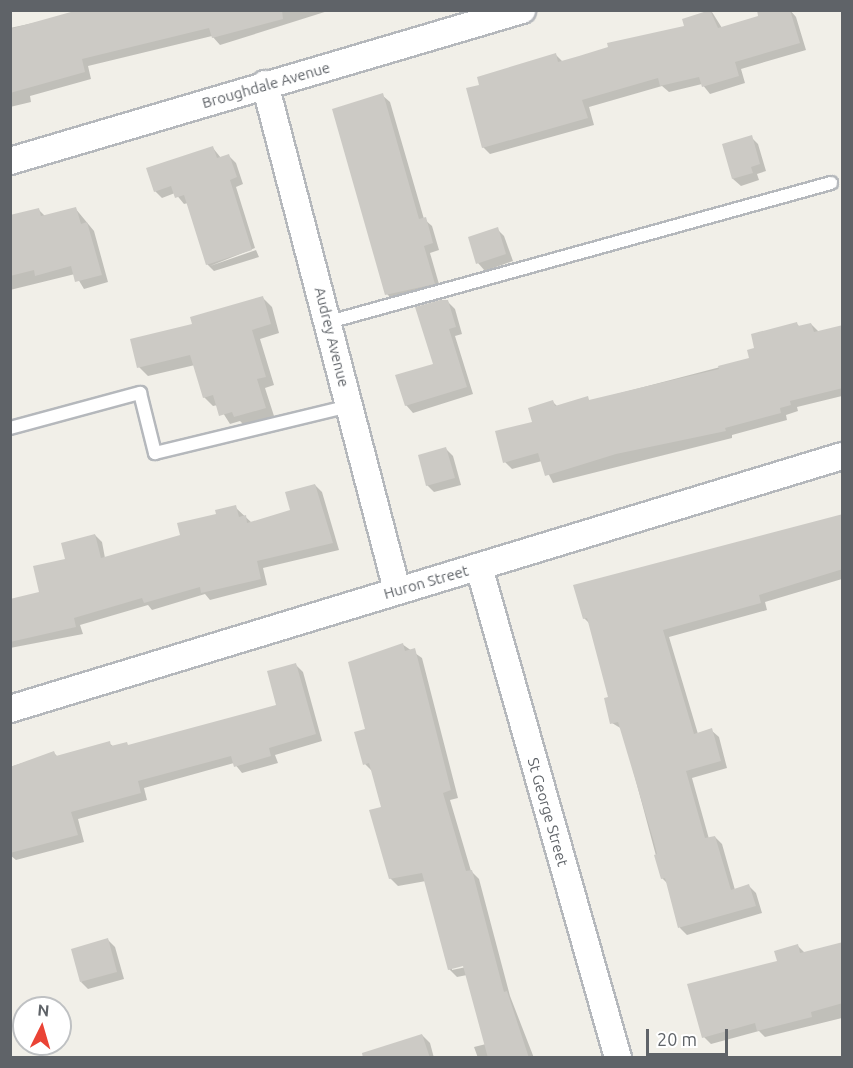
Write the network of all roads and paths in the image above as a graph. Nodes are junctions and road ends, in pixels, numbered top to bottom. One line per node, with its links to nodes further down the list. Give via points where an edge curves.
1 (522, 10): 2 (street, Broughdale Avenue)
2 (265, 84): 3 (street, Broughdale Avenue); 5 (street, Audrey Avenue)
3 (10, 161)
4 (831, 183): 5 (lane)
5 (329, 322): 6 (street, Audrey Avenue)
6 (349, 406): 7 (lane, via 155,453 140,393); 10 (street, Audrey Avenue)
7 (10, 428)
8 (843, 456): 9 (street, Huron Street)
9 (479, 567): 10 (street, Huron Street); 12 (street, St George Street)
10 (397, 590): 11 (street, Huron Street)
11 (10, 709)
12 (618, 1058)

